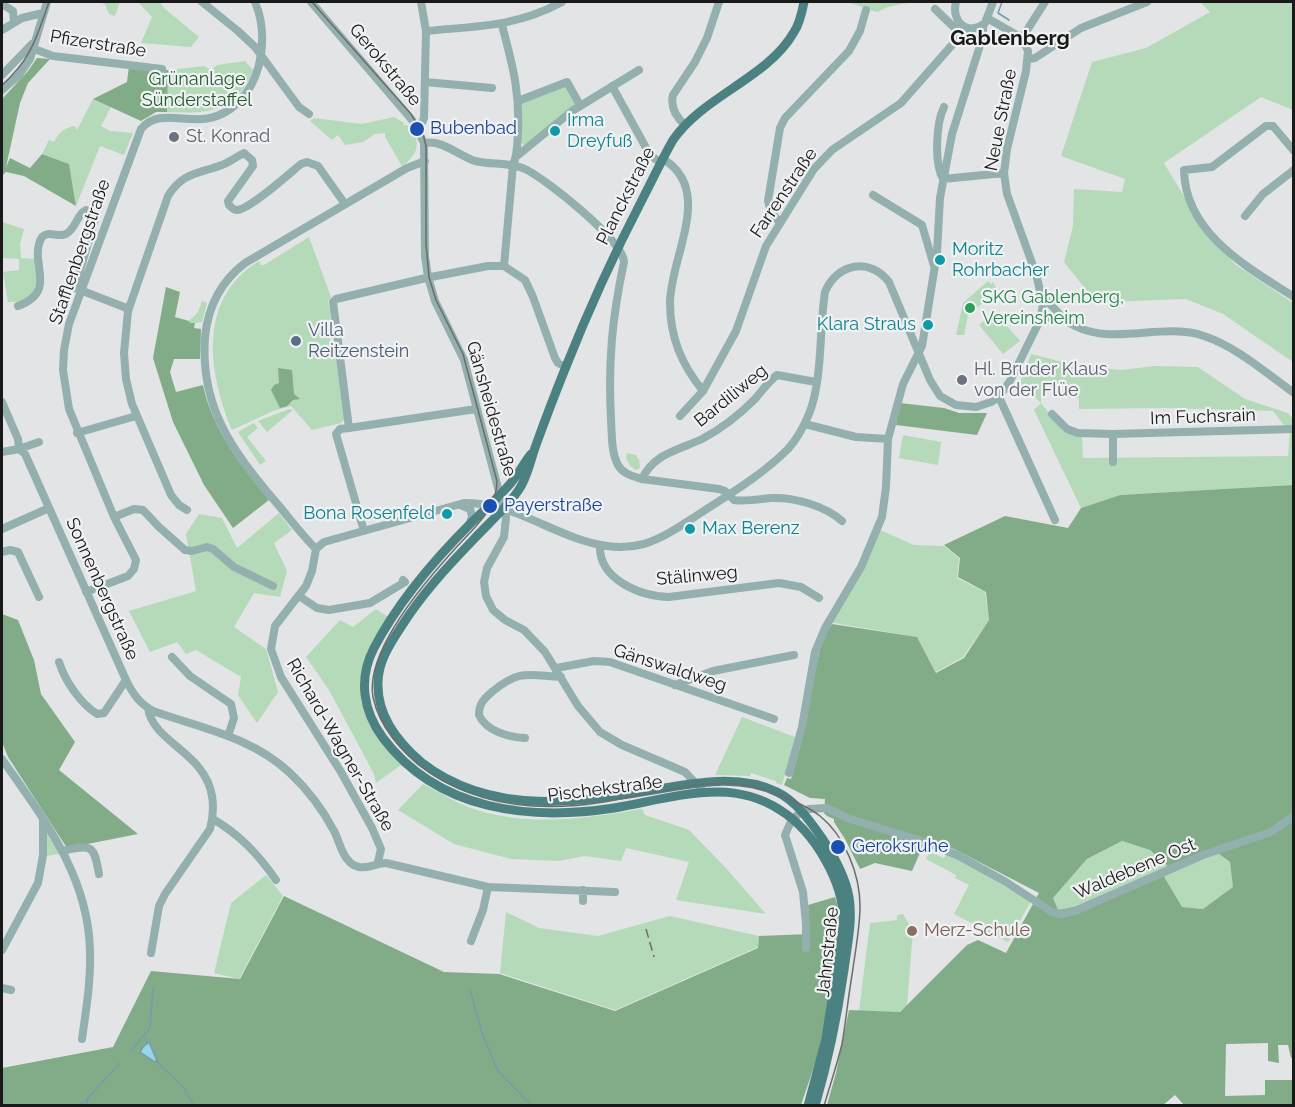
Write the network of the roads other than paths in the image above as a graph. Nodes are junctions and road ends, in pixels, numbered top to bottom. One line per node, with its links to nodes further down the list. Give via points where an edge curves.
1 (47, 2): 16 (street)
2 (202, 2): 26 (street)
3 (255, 2): 26 (street, Stafflenbergstraße, via 263,31)
4 (311, 2): 40 (street, Gerokstraße)
5 (421, 2): 22 (street)
6 (562, 2): 19 (street)
7 (719, 2): 39 (street, via 707,38 673,95 676,115)
8 (804, 2): 39 (main road, Planckstraße, via 790,39 767,63)
9 (956, 2): 20 (street, via 956,18)
10 (993, 2): 18 (street)
11 (1045, 2): 24 (street)
12 (1147, 2): 27 (street, via 1081,28)
13 (2, 4): 17 (street, via 15,14)
14 (935, 9): 23 (street)
15 (866, 10): 53 (street, via 849,51 780,128 768,201)
16 (44, 13): 17 (street); 25 (street)
17 (15, 22): 21 (street)
18 (985, 22): 20 (street); 24 (street); 49 (street, via 957,113)
19 (502, 24): 22 (street); 35 (street)
20 (967, 28): 23 (street, Farrenstraße)
21 (2, 30)
22 (426, 31): 31 (street)
23 (961, 34): 53 (street, Farrenstraße, via 901,103 828,154)
24 (1022, 38): 27 (street, Neue Straße)
25 (32, 46): 28 (street, Pfizerstraße, via 53,56); 30 (street); 34 (street, via 30,59)
26 (261, 54): 38 (street, via 299,107); 58 (street, Stafflenbergstraße, via 249,89 229,110 202,119 154,119 141,129)
27 (1028, 59): 48 (street, Neue Straße)
28 (162, 69)
29 (639, 70): 32 (street)
30 (2, 75)
31 (425, 82): 33 (street); 40 (street, via 424,118)
32 (612, 86): 36 (street); 45 (street, via 650,155)
33 (492, 88)
34 (2, 90)
35 (518, 101): 36 (street, via 567,82); 43 (street)
36 (580, 105): 43 (street)
37 (944, 107): 49 (street, via 938,127 938,168)
38 (309, 114)
39 (685, 125): 45 (main road, Planckstraße)
40 (417, 126): 41 (street, Gerokstraße)
41 (424, 143): 44 (street, Gänsheidestraße); 46 (street, via 437,142 476,161)
42 (1293, 151): 60 (street, via 1274,126 1266,126 1212,167 1184,170 1186,196 1198,219 1237,260)
43 (517, 156): 46 (street)
44 (425, 161): 51 (street); 57 (street, Gänsheidestraße)
45 (662, 161): 54 (main road, Planckstraße); 68 (street, via 680,172 689,201 671,284 671,326 682,362)
46 (513, 165): 54 (street, via 558,191); 55 (street)
47 (1293, 170): 52 (street, via 1263,194)
48 (1004, 174): 49 (street); 59 (street, Neue Straße)
49 (943, 179): 56 (street)
50 (873, 195): 56 (street, via 922,225)
51 (345, 204): 62 (street, via 318,166 310,162 301,164 254,202 237,210 228,202 254,166 246,154 190,175 166,201); 103 (street, via 234,272 215,297 206,331 208,385 223,429 242,461)
52 (1245, 216)
53 (779, 222): 68 (street, Farrenstraße, via 760,258 740,323)
54 (618, 247): 66 (main road, Planckstraße); 88 (street, via 624,262 609,370 614,450 622,470)
55 (504, 266): 57 (street); 66 (street, via 525,280 555,357)
56 (934, 267): 65 (street)
57 (428, 277): 72 (street, Gänsheidestraße, via 459,348); 77 (street, via 333,302)
58 (81, 291): 61 (street, via 75,285 95,218 86,210 68,233 47,233 40,239 40,286 33,297); 62 (street); 79 (street, Stafflenbergstraße, via 68,330 63,363 66,396)
59 (1041, 295): 63 (street); 64 (street, Neue Straße)
60 (1293, 297)
61 (18, 306)
62 (129, 309): 74 (street, via 124,362)
63 (1041, 318): 64 (street, Neue Straße); 70 (street)
64 (1065, 320): 69 (street, Neue Straße, via 1103,334 1183,332 1204,336 1259,367)
65 (919, 351): 67 (street, via 884,276 870,267 851,267 837,273 825,292); 70 (street, via 935,388 948,401 976,408); 81 (street, via 903,384)
66 (566, 367): 84 (main road, Planckstraße)
67 (816, 382): 76 (street); 88 (street, Bardiliweg, via 777,375 721,427 652,462)
68 (703, 391): 75 (street, Farrenstraße)
69 (1293, 393)
70 (999, 397): 97 (street)
71 (2, 402): 83 (street, Sonnenbergstraße)
72 (476, 409): 77 (street); 87 (street, Gänsheidestraße)
73 (1052, 414): 80 (street, Im Fuchsrain, via 1066,429 1078,433)
74 (136, 416): 79 (street); 94 (street, via 171,495)
75 (680, 416)
76 (805, 424): 81 (street, via 856,437); 90 (street, via 789,447)
77 (349, 428): 101 (street, via 336,434)
78 (1293, 429): 80 (street, Im Fuchsrain)
79 (77, 433): 96 (street, Stafflenbergstraße)
80 (1113, 434): 86 (street)
81 (888, 439): 123 (street, via 882,517 861,567 815,652 802,727)
82 (39, 442): 83 (street)
83 (19, 449): 85 (street); 93 (street, Sonnenbergstraße, via 25,454)
84 (534, 449): 89 (main road, Planckstraße); 95 (main road, Planckstraße)
85 (2, 452)
86 (1113, 462)
87 (494, 474): 89 (street, Gänsheidestraße); 91 (street)
88 (642, 479): 90 (street, via 719,489)
89 (500, 495): 91 (main road, Pischekstraße); 95 (street, Gänsheidestraße)
90 (728, 495): 98 (street, via 737,501 773,498 808,504 830,511); 102 (street, via 645,544)
91 (489, 505): 92 (street); 95 (street); 99 (main road, Pischekstraße)
92 (452, 506): 99 (street, via 469,508); 101 (street)
93 (49, 508): 100 (street); 107 (street, Sonnenbergstraße)
94 (187, 510)
95 (510, 515): 102 (street); 114 (street, via 504,539 488,568 486,596 493,610 524,630); 124 (main road, Pischekstraße, via 487,526 428,588 392,641 381,663 378,684 380,704 388,723 404,745 431,769 487,795 518,801 575,801)
96 (114, 517): 106 (street, via 134,509 143,510 185,550 213,549 234,567); 107 (street, Stafflenbergstraße, via 136,560 134,569 128,576)
97 (1054, 520)
98 (842, 521)
99 (470, 523): 125 (main road, Pischekstraße, via 410,593 382,634 367,665 364,685 369,711 392,748 416,772 448,792 505,810 580,812)
100 (2, 529)
101 (364, 531): 103 (street, via 324,542)
102 (600, 545): 110 (street, Stälinweg, via 601,557 611,572 631,588 652,596 779,583 801,586)
103 (316, 549): 108 (street, Richard-Wagner-Straße, via 310,578)
104 (2, 552): 109 (street, via 18,552)
105 (403, 580): 108 (street, via 364,604 323,610)
106 (273, 586)
107 (86, 591): 116 (street, Sonnenbergstraße)
108 (299, 596): 132 (street, Richard-Wagner-Straße, via 274,626 271,650 285,685 341,771 372,828 381,847)
109 (39, 597)
110 (819, 598)
111 (794, 655): 117 (street, via 713,671)
112 (172, 657): 120 (street, via 195,680 231,704 234,718)
113 (59, 662): 116 (street, via 72,688 97,714 104,713)
114 (555, 668): 115 (street); 117 (street, Gänswaldweg, via 602,661)
115 (561, 677): 121 (street, via 515,676 479,705 479,717 486,725); 124 (street, via 582,712 600,732 683,771)
116 (126, 680): 118 (street, Sonnenbergstraße, via 137,699)
117 (675, 684): 119 (street, Gänswaldweg)
118 (148, 708): 120 (street); 129 (street, Sonnenbergstraße, via 150,720 202,771 210,786)
119 (774, 719)
120 (228, 736): 132 (street, via 264,753 297,780 332,827 349,862 363,868)
121 (525, 738)
122 (2, 759): 128 (street)
123 (789, 772)
124 (696, 783): 125 (street); 126 (main road, Pischekstraße, via 728,781 759,785 781,794)
125 (704, 792): 130 (main road, Pischekstraße, via 752,797)
126 (802, 812): 127 (street, Waldebene Ost, via 826,808 925,842 959,856 1062,915 1203,855 1271,832); 130 (street); 147 (main road, Jahnstraße, via 838,865 850,911 833,1039)
127 (1293, 816)
128 (43, 818): 131 (street); 141 (street, via 38,883)
129 (213, 819): 134 (street, via 258,855); 142 (street, via 159,906)
130 (792, 819): 140 (street, via 785,835 802,892); 146 (main road, Jahnstraße, via 807,834 830,871 840,891 843,910 826,1039)
131 (63, 851): 133 (street, via 90,847 96,855); 145 (street, via 82,899 90,942)
132 (378, 862): 135 (street)
133 (99, 874)
134 (276, 880)
135 (488, 887): 136 (street); 139 (street)
136 (583, 890): 137 (street); 138 (street)
137 (615, 892)
138 (583, 901)
139 (471, 941)
140 (806, 948)
141 (2, 950)
142 (151, 953)
143 (2, 988): 144 (street)
144 (12, 990)
145 (82, 1039)
146 (808, 1106)
147 (815, 1106)

